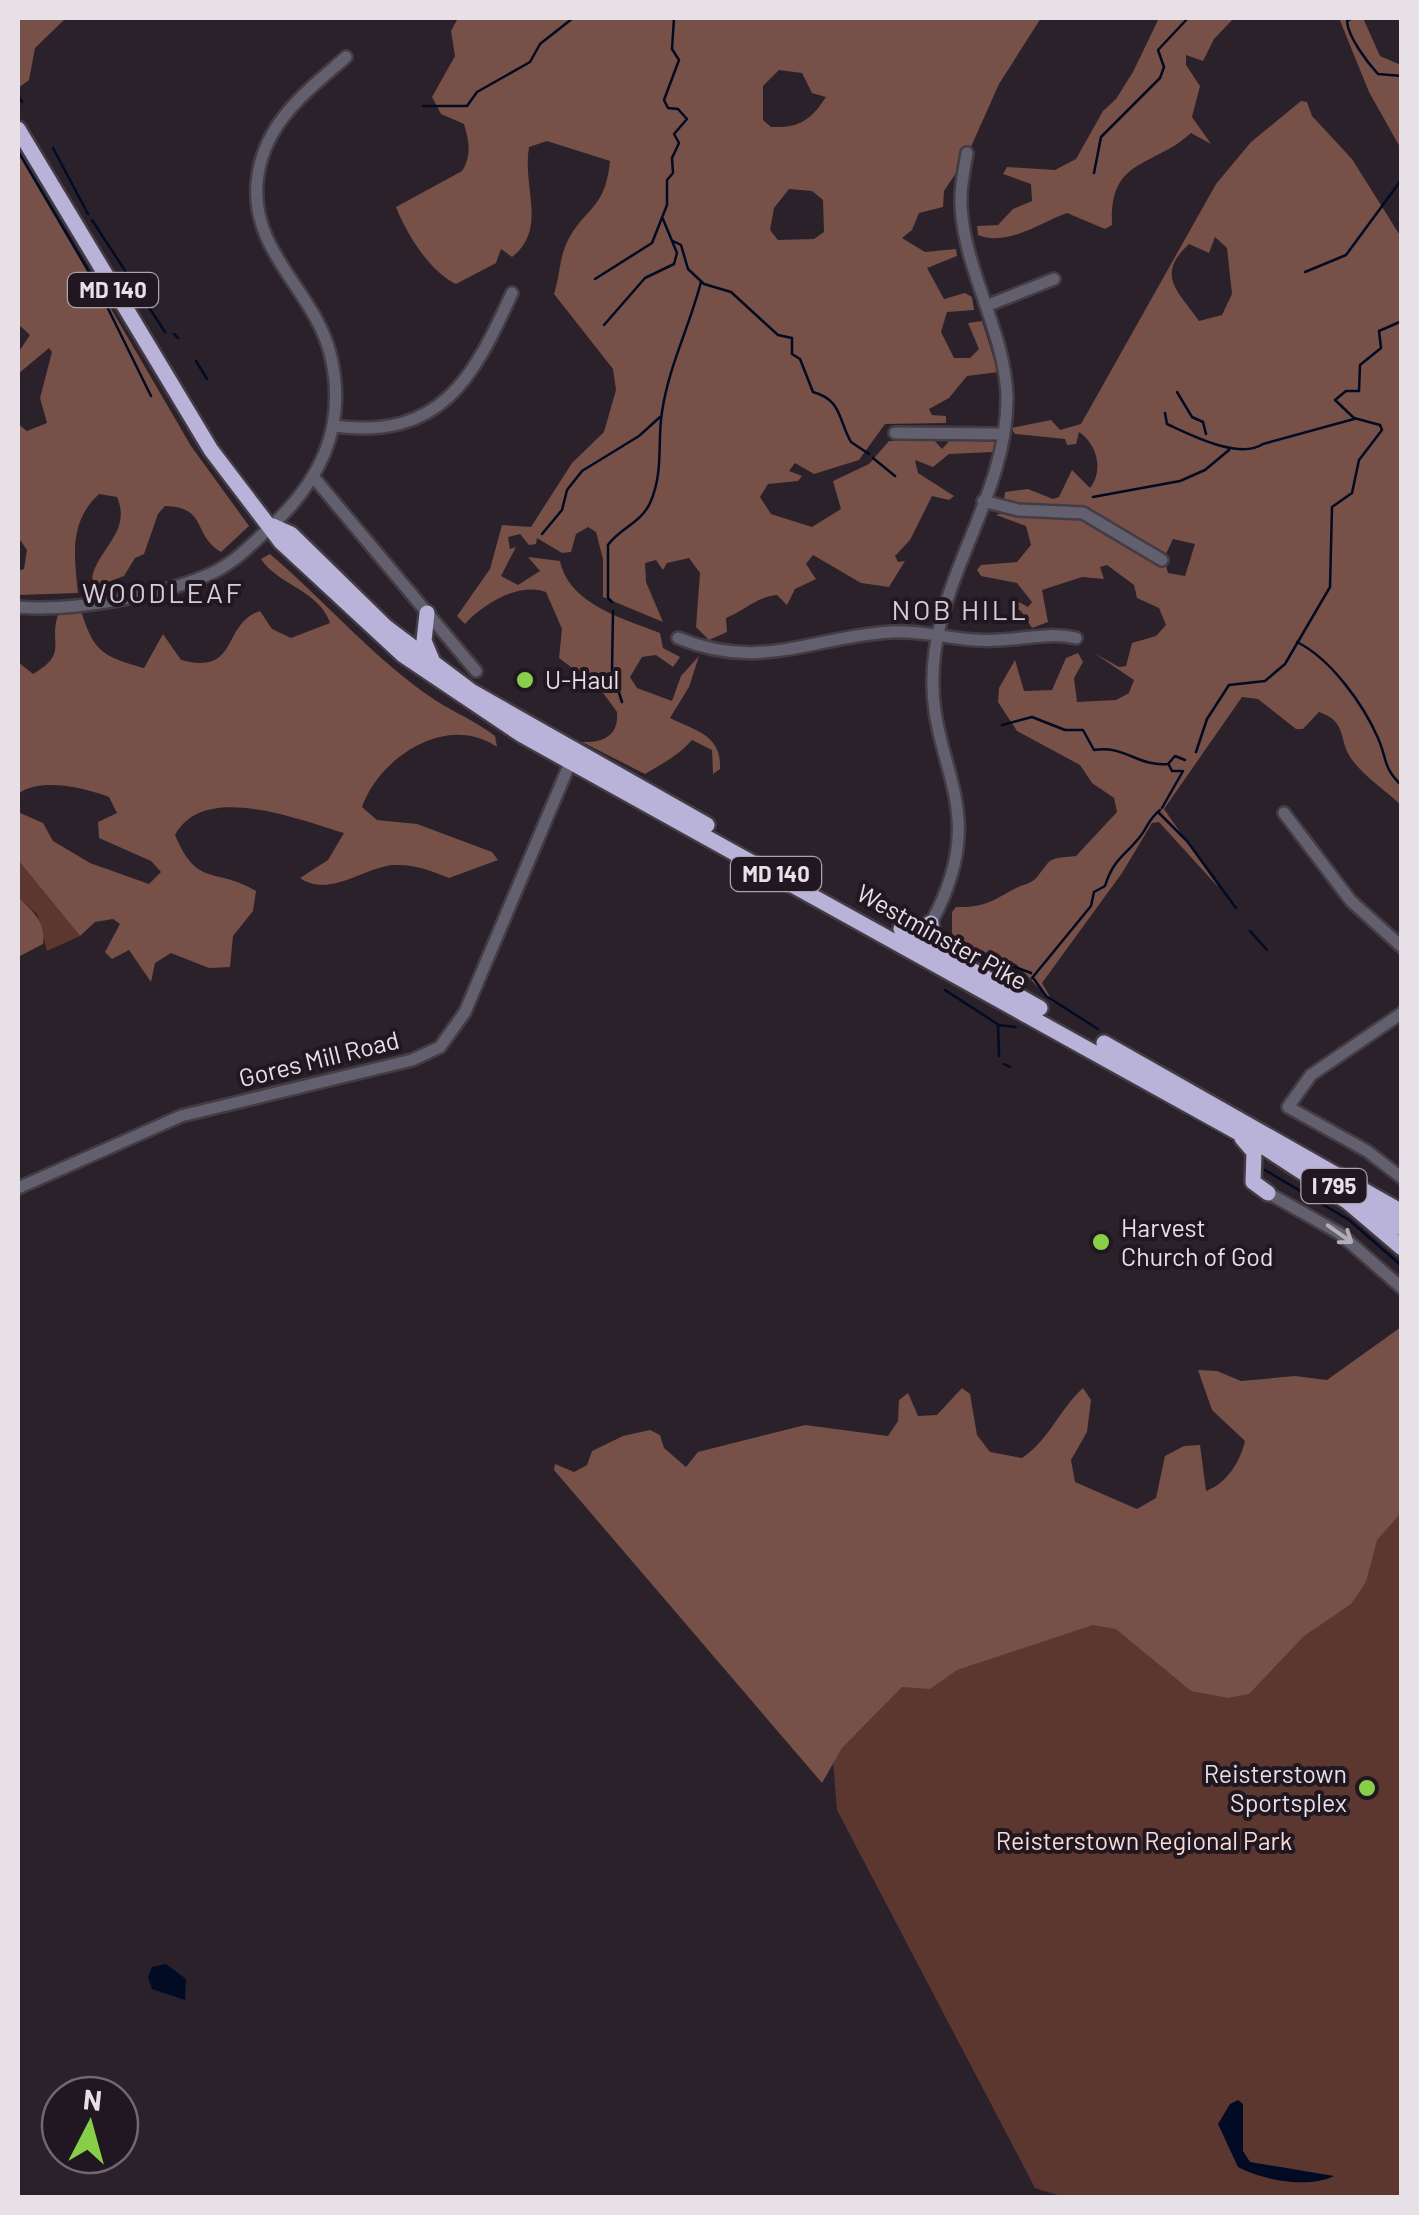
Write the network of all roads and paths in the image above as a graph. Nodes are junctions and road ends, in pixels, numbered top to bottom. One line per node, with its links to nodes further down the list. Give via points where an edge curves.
1 (346, 58): 7 (street, via 279,120 261,157 256,196 268,244 329,349)
2 (18, 128): 12 (highway, Westminster Pike / MD 140, via 196,427)
3 (967, 153): 6 (street, via 962,219)
4 (1054, 279): 6 (street)
5 (512, 293): 7 (street, via 472,375 439,406 390,427)
6 (986, 306): 9 (street, via 1006,382)
7 (334, 426): 10 (street)
8 (894, 433): 9 (street)
9 (1004, 434): 11 (street)
10 (315, 480): 12 (street); 15 (street)
11 (984, 501): 13 (street, via 1083,513); 16 (street)
12 (273, 526): 14 (street, via 224,567 193,580 66,607); 19 (highway, Westminster Pike / MD 140, via 291,534); 21 (highway, Westminster Pike / MD 140, via 281,542 403,654 495,719)
13 (1162, 560)
14 (18, 607)
15 (427, 613): 19 (highway, via 424,640); 20 (street)
16 (938, 636): 17 (street, via 886,632 747,656); 18 (street); 23 (street, via 935,705 961,832 954,872)
17 (678, 638)
18 (1076, 638)
19 (433, 663): 21 (highway, Westminster Pike / MD 140)
20 (476, 671)
21 (573, 757): 24 (highway, Westminster Pike / MD 140); 28 (highway, Westminster Pike / MD 140); 31 (street, Gores Mill Road, via 465,1012 440,1047 412,1060 169,1120)
22 (1284, 814): 25 (street, via 1342,890)
23 (931, 924): 24 (highway); 26 (highway)
24 (897, 929): 26 (highway, Westminster Pike / MD 140)
25 (1402, 947)
26 (943, 954): 33 (highway, Westminster Pike / MD 140)
27 (1402, 1012): 30 (street, via 1311,1075 1288,1107)
28 (1232, 1128): 29 (highway, Westminster Pike / MD 140); 32 (highway, via 1254,1152 1252,1178)
29 (1264, 1147): 34 (highway, I 795); 35 (highway, Westminster Pike / MD 140, via 1348,1202)
30 (1402, 1178)
31 (18, 1188)
32 (1268, 1193): 36 (street, one-way to 36, via 1340,1233)
33 (1402, 1212)
34 (1402, 1228)
35 (1402, 1248)
36 (1402, 1288)

